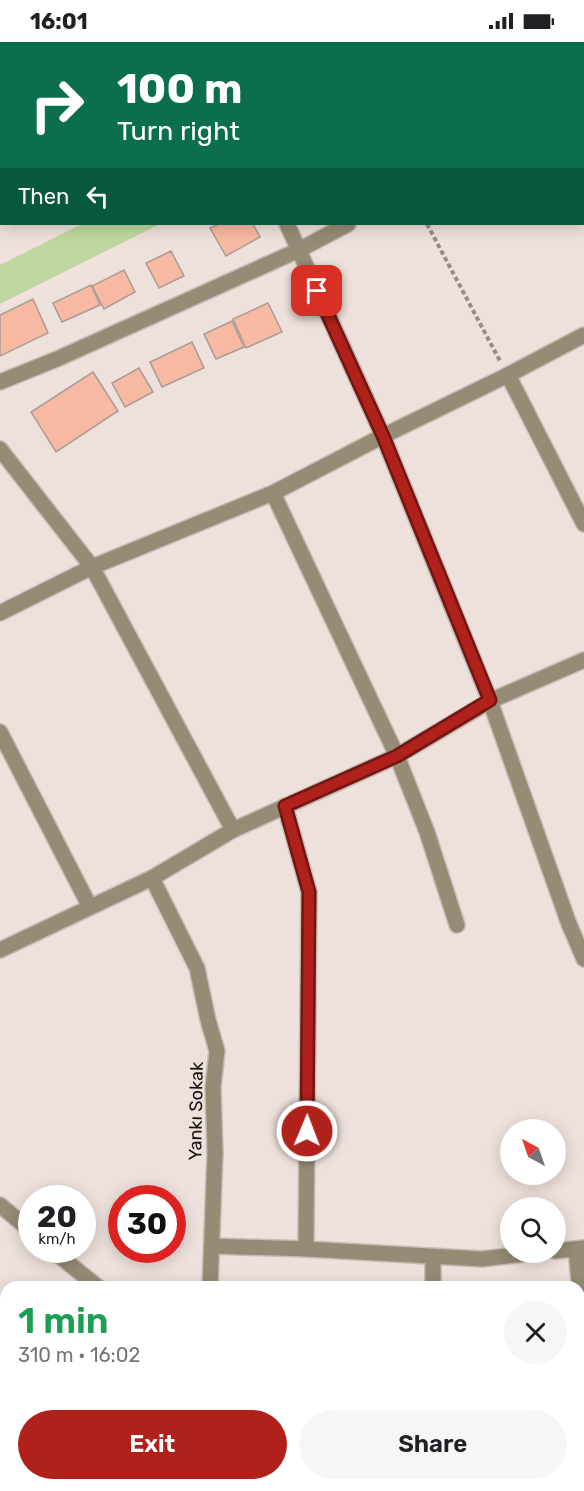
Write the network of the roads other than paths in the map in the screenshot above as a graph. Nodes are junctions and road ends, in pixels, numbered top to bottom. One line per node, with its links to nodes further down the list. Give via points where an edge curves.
1 (287, 225): 3 (street)
2 (346, 225): 3 (street)
3 (299, 250): 6 (street); 7 (street)
4 (584, 335): 5 (street)
5 (508, 375): 7 (street); 10 (street)
6 (0, 382)
7 (383, 436): 9 (street); 14 (street)
8 (0, 449): 11 (street)
9 (273, 494): 11 (street); 16 (street)
10 (584, 524)
11 (92, 567): 12 (street); 18 (street)
12 (0, 613)
13 (584, 660): 14 (street)
14 (490, 700): 16 (street); 23 (street)
15 (0, 732): 20 (street)
16 (397, 756): 17 (street); 21 (street)
17 (285, 806): 18 (street); 28 (street, via 309,892)
18 (232, 830): 19 (street)
19 (152, 878): 20 (street); 26 (street, Yankı Sokak, via 197,968 217,1052 213,1087)
20 (90, 907): 22 (street)
21 (457, 925)
22 (0, 950)
23 (584, 959)
24 (0, 1205): 25 (street)
25 (18, 1220)
26 (212, 1246): 28 (street); 33 (street, Yankı Sokak)
27 (580, 1248): 35 (street)
28 (306, 1250): 30 (street)
29 (500, 1257): 30 (street)
30 (433, 1258): 34 (street)
31 (69, 1263): 32 (street)
32 (91, 1281)
33 (210, 1281)
34 (433, 1281)
35 (581, 1281)

